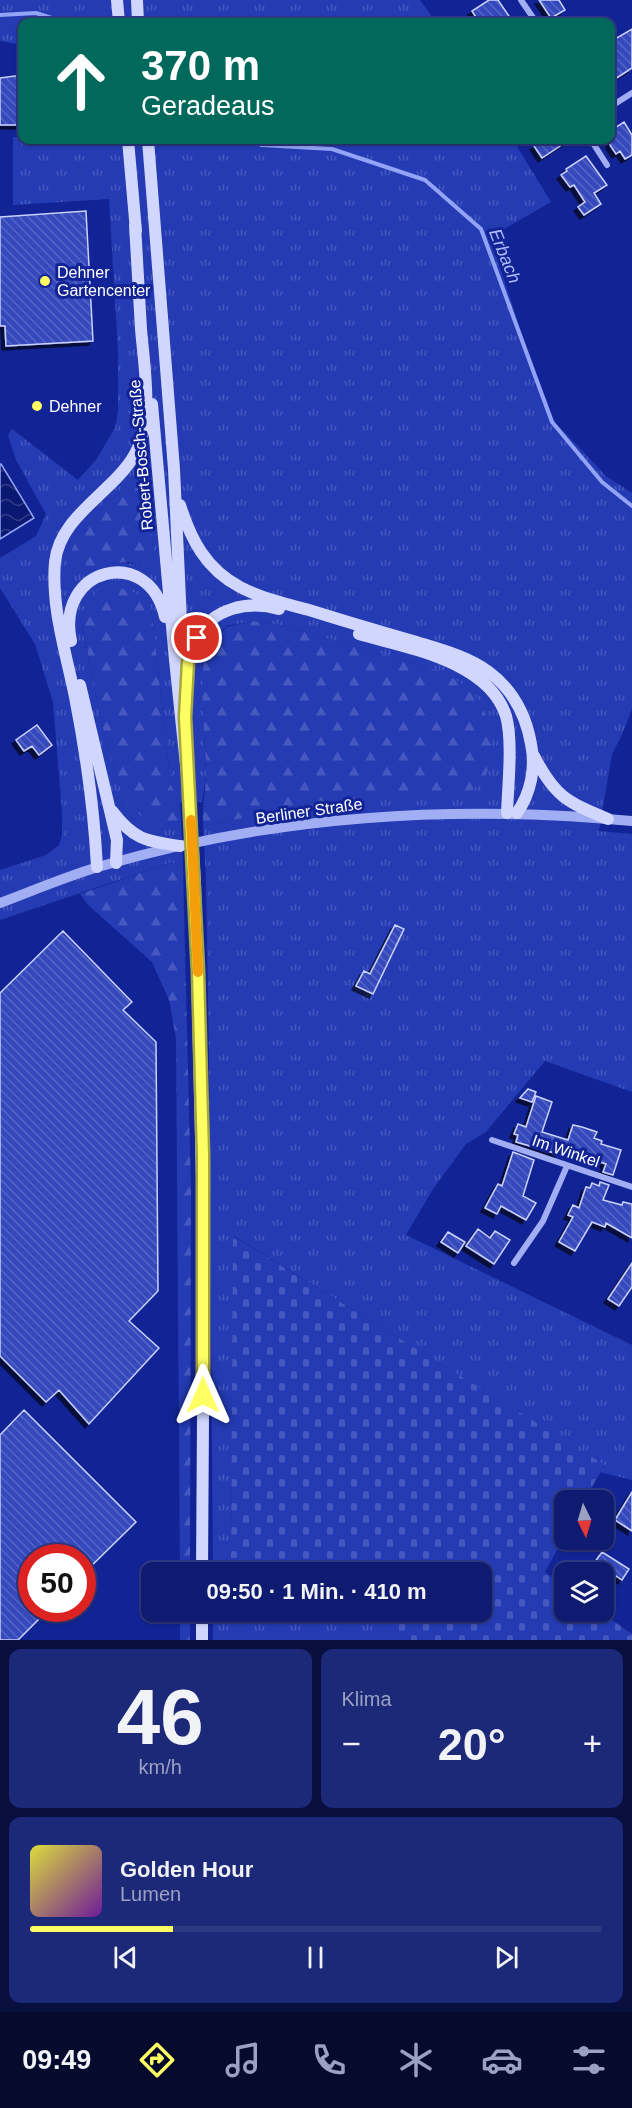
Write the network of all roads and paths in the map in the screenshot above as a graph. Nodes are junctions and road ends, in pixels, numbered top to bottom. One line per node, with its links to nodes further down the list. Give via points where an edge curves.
1 (117, 0): 4 (main road)
2 (137, 0): 5 (main road)
3 (521, 0): 6 (street)
4 (119, 18)
5 (138, 18)
6 (533, 18)
7 (632, 93): 8 (street)
8 (615, 104)
9 (128, 144): 13 (main road, Robert-Bosch-Straße)
10 (148, 144): 14 (main road, Robert-Bosch-Straße)
11 (594, 144): 12 (street)
12 (607, 165)
13 (135, 225): 17 (main road, Robert-Bosch-Straße); 27 (main road, via 145,384 141,440 134,456 62,539 56,560 58,613 88,763)
14 (174, 469): 15 (main road, via 179,502 192,540 221,574); 18 (main road, Robert-Bosch-Straße)
15 (264, 601): 16 (main road); 18 (main road, via 229,610 202,629 188,662)
16 (281, 606): 19 (main road, via 446,650 489,672 523,711); 22 (main road, via 445,660 483,680 506,716)
17 (175, 660): 20 (main road, Robert-Bosch-Straße); 21 (main road, via 162,604 155,591 141,579 124,573 106,574 87,582 76,595 69,615 69,633)
18 (185, 717): 20 (main road, Robert-Bosch-Straße)
19 (533, 754): 22 (main road, via 526,801); 23 (main road, via 563,798)
20 (187, 767): 33 (main road, Robert-Bosch-Straße, bridge, via 195,883 204,1253)
21 (110, 807): 25 (main road, via 124,828 137,836); 26 (main road, via 117,840)
22 (512, 813): 23 (street, Berliner Straße); 25 (street, Berliner Straße, via 454,812 347,819)
23 (608, 819): 24 (street, Berliner Straße)
24 (632, 821)
25 (180, 846): 26 (street, Berliner Straße)
26 (116, 863): 27 (street, Berliner Straße)
27 (97, 867): 28 (street, Berliner Straße)
28 (0, 903)
29 (492, 1140): 30 (street, Im Winkel)
30 (567, 1166): 31 (street, Im Winkel); 32 (street, via 543,1221)
31 (632, 1187)
32 (514, 1263)
33 (202, 1562)
34 (202, 1622): 35 (main road)
35 (202, 1640)

